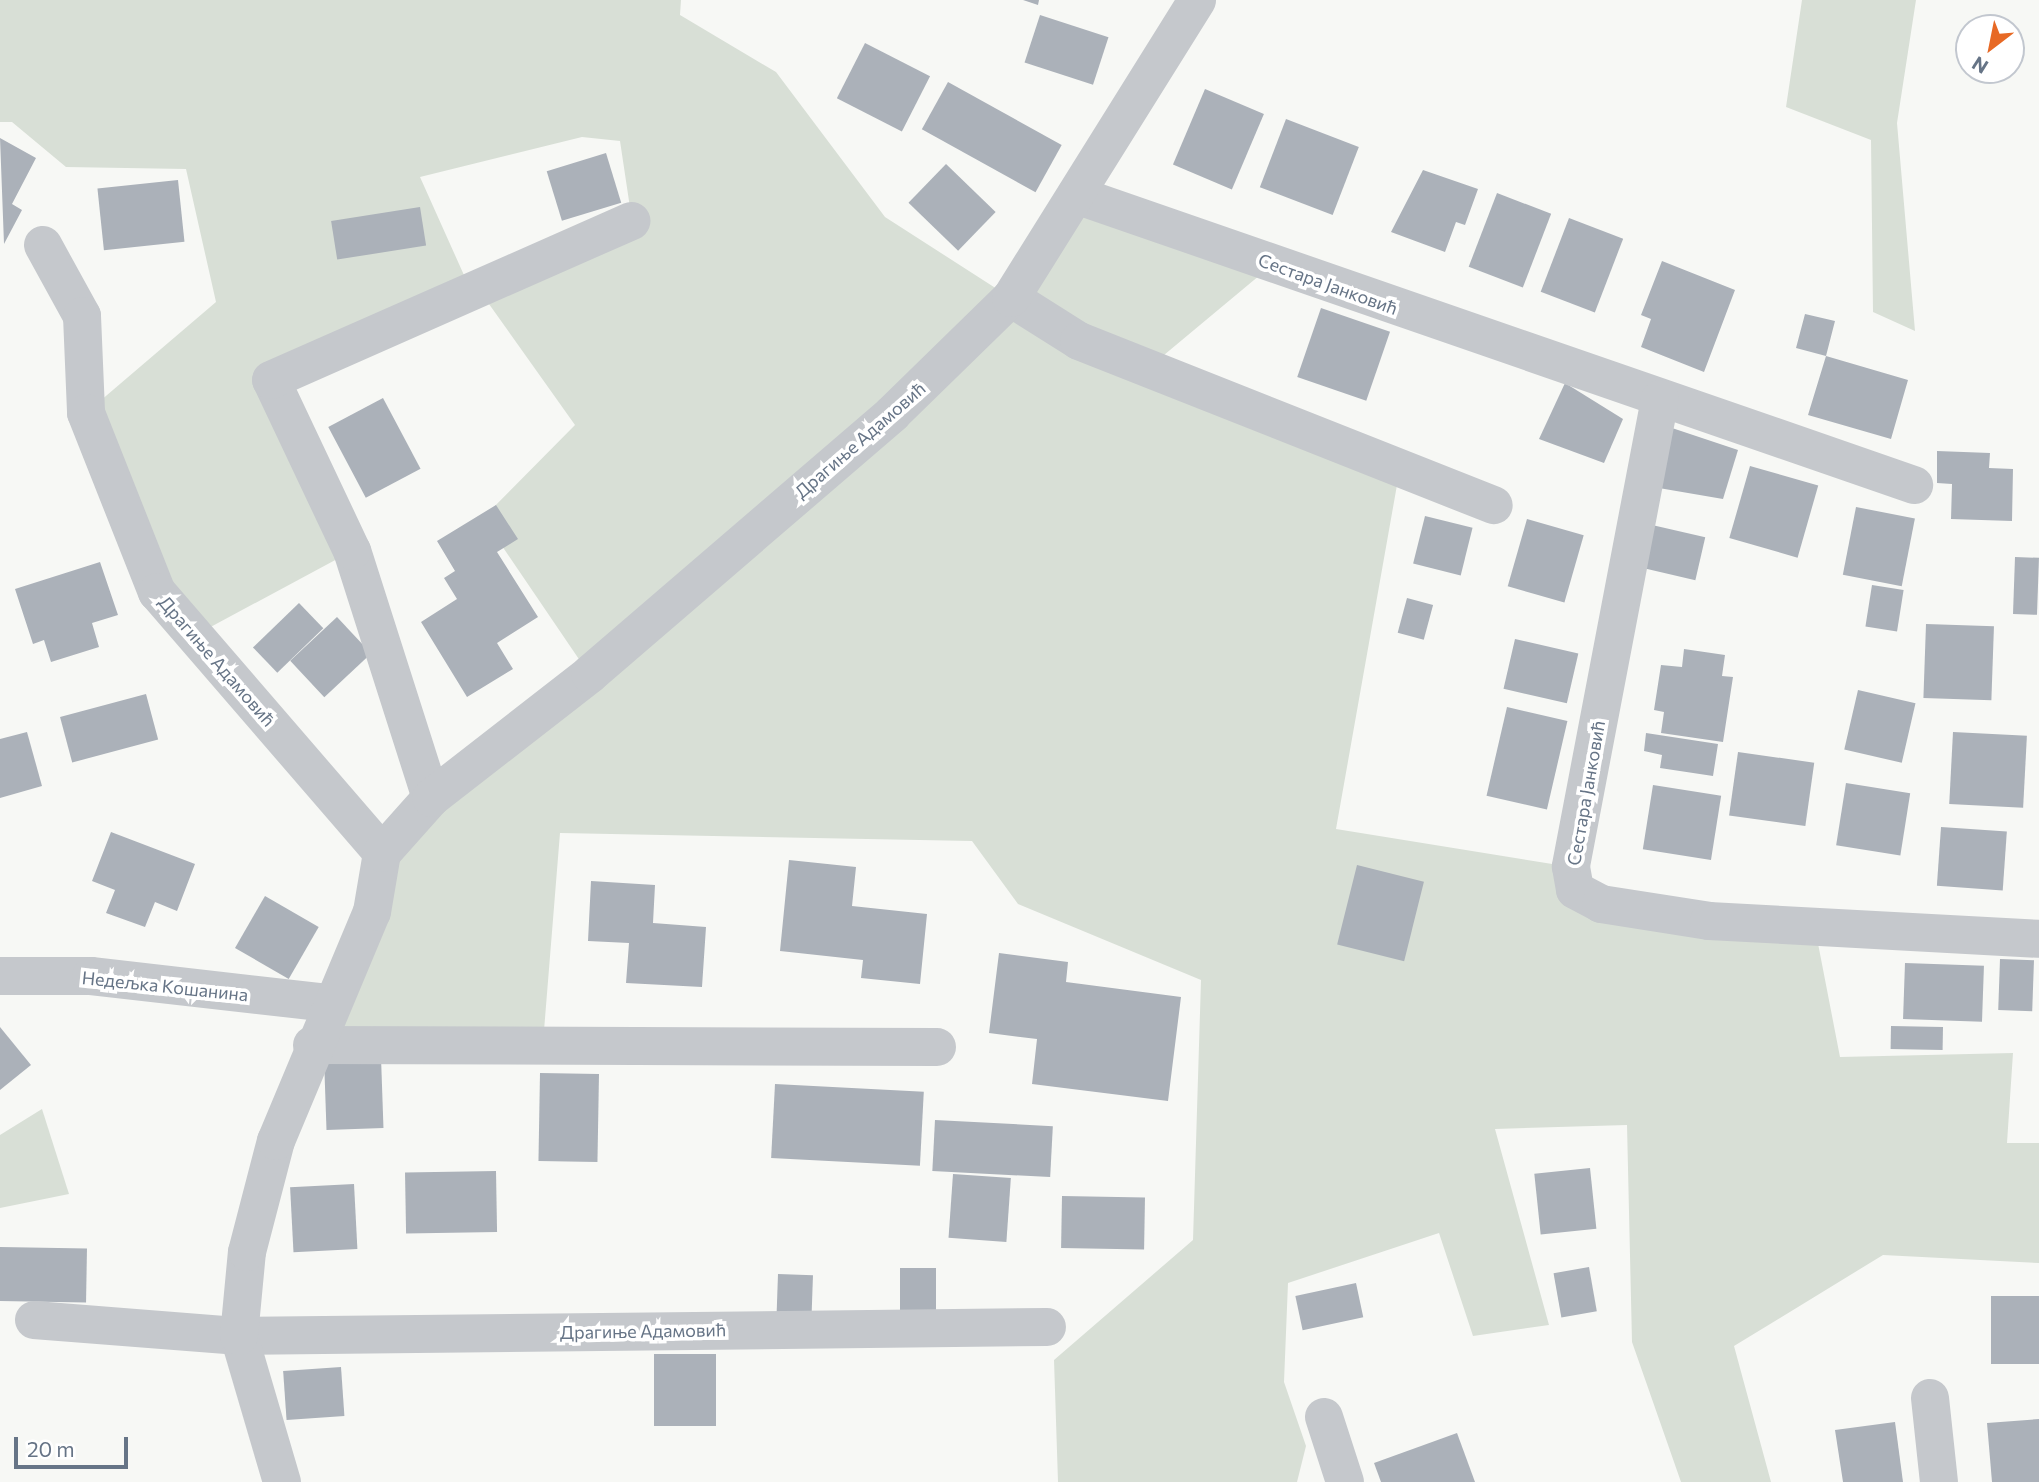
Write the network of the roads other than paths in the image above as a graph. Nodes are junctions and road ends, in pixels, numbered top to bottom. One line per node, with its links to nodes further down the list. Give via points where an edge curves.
1 (1197, 0): 2 (street, Драгиње Адамовић)
2 (1076, 195): 5 (street, Драгиње Адамовић); 6 (street, Сестара Јанковић)
3 (632, 221): 9 (street, via 271,380 352,551)
4 (43, 245): 10 (street, Драгиње Адамовић, via 82,316 86,413 157,592)
5 (1011, 298): 8 (street, via 1079,341); 9 (street, Драгиње Адамовић, via 892,414 590,674)
6 (1660, 399): 7 (street, Сестара Јанковић); 11 (street, Сестара Јанковић, via 1571,867 1575,890 1601,904 1709,921)
7 (1914, 485)
8 (1494, 506)
9 (431, 797): 10 (street, Драгиње Адамовић)
10 (382, 853): 13 (street, via 372,912)
11 (2039, 939)
12 (0, 976): 13 (street, Недељка Кошанина, via 91,976)
13 (329, 1003): 14 (street)
14 (312, 1045): 15 (street); 18 (street, via 276,1141 247,1252)
15 (937, 1047)
16 (34, 1320): 18 (street, Драгиње Адамовић)
17 (1047, 1327): 18 (street, Драгиње Адамовић)
18 (239, 1336): 21 (street)
19 (1930, 1398): 23 (street)
20 (1324, 1416): 22 (street)
21 (282, 1482)
22 (1345, 1482)
23 (1939, 1482)

